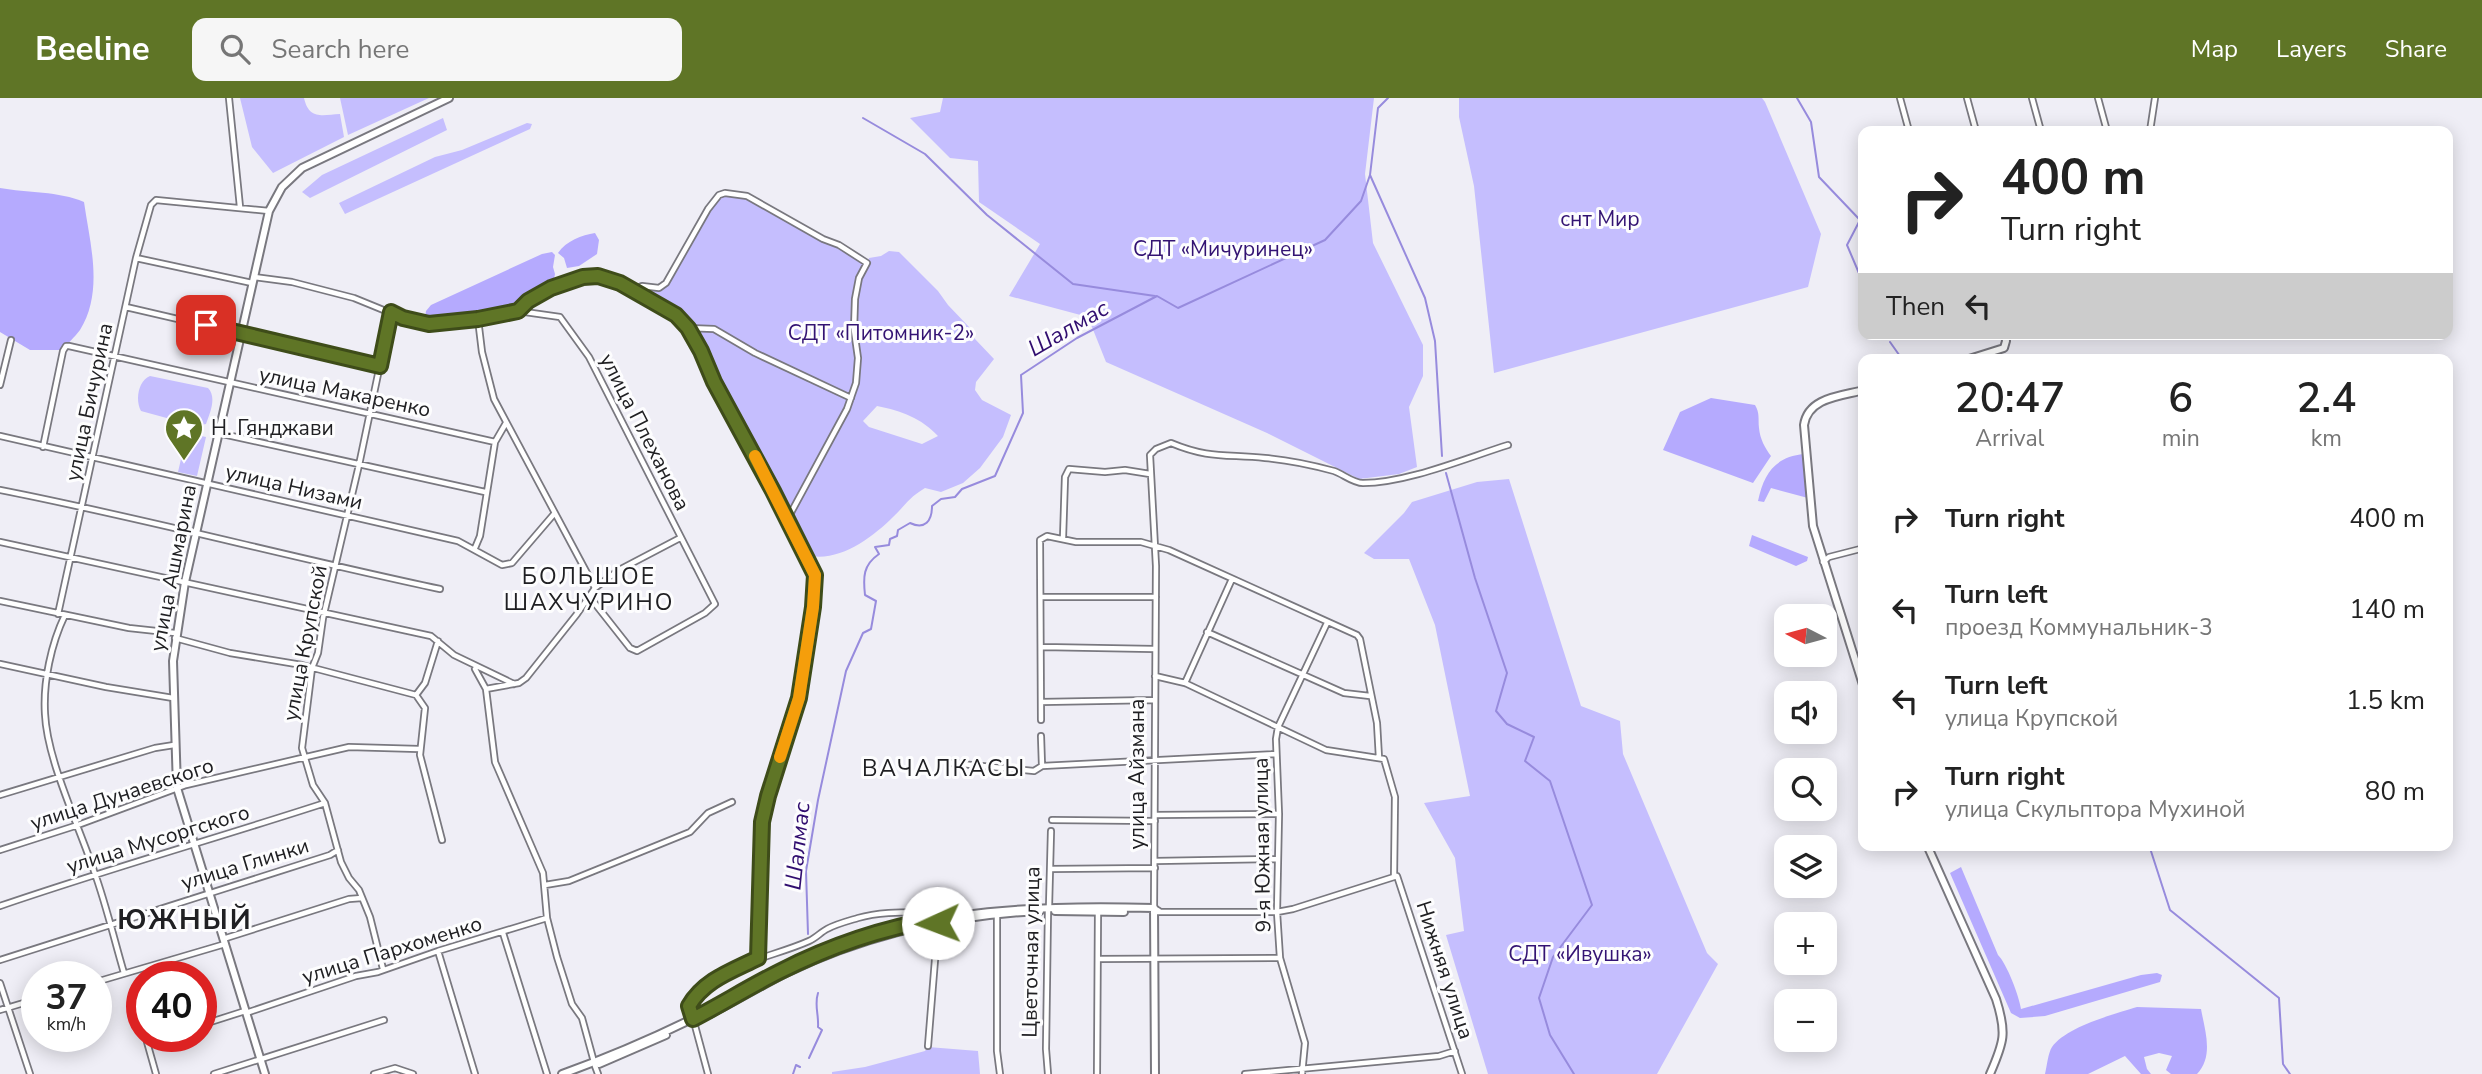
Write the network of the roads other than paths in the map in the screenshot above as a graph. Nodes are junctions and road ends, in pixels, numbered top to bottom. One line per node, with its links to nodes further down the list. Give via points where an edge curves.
1 (229, 98): 13 (street)
2 (449, 98): 14 (street, улица Ашмарина, via 302,167 282,187)
3 (1900, 98): 8 (street)
4 (1967, 98): 9 (street)
5 (2032, 98): 10 (street)
6 (2098, 98): 11 (street)
7 (2155, 98): 12 (street)
8 (1908, 126)
9 (1975, 126)
10 (2040, 126)
11 (2106, 126)
12 (2151, 126)
13 (240, 207): 14 (street); 15 (street, улица Бичурина, via 156,200 147,214)
14 (269, 211): 16 (street, улица Ашмарина)
15 (136, 258): 16 (street); 18 (street, улица Бичурина)
16 (253, 280): 20 (street, via 292,282); 23 (street, улица Ашмарина)
17 (632, 290): 19 (street, via 605,277 583,277 551,288); 22 (street, via 676,315); 32 (street, via 666,283 719,195 738,193 767,206 867,263 857,284 857,373)
18 (126, 307): 23 (street); 27 (street, улица Бичурина)
19 (518, 311): 21 (street); 51 (street, улица Плеханова, via 564,319 589,356)
20 (391, 312): 21 (street, via 429,324); 28 (street, улица Крупской)
21 (478, 319): 34 (street, via 491,391)
22 (688, 328): 32 (street, via 714,329); 49 (street)
23 (241, 333): 28 (street); 29 (street, улица Ашмарина)
24 (11, 340): 30 (street)
25 (2006, 340): 26 (street, via 2004,348)
26 (1985, 354)
27 (116, 356): 29 (street, улица Макаренко); 39 (street, улица Макаренко, via 66,346); 40 (street, улица Бичурина)
28 (380, 366): 33 (street, улица Крупской)
29 (230, 382): 33 (street, улица Макаренко); 35 (street, улица Ашмарина)
30 (0, 385)
31 (1858, 392): 58 (street, via 1818,403 1805,418 1809,501)
32 (851, 398): 49 (street)
33 (370, 413): 37 (street, улица Макаренко); 41 (street, улица Крупской)
34 (506, 422): 37 (street); 47 (street)
35 (218, 433): 41 (street); 43 (street, улица Ашмарина)
36 (0, 436): 39 (street, улица Низами)
37 (495, 442): 45 (street)
38 (1508, 445): 42 (street, via 1400,478 1360,483 1336,471 1265,457 1215,457 1171,443 1150,455)
39 (43, 447): 40 (street, улица Низами)
40 (93, 458): 43 (street, улица Низами); 46 (street, улица Бичурина)
41 (359, 464): 45 (street); 48 (street, улица Крупской)
42 (1150, 474): 52 (street, via 1069,469); 54 (street, улица Айзмана)
43 (207, 483): 48 (street, улица Низами); 50 (street, улица Ашмарина)
44 (0, 490): 46 (street)
45 (485, 492): 55 (street)
46 (83, 506): 50 (street); 57 (street, улица Бичурина)
47 (554, 513): 55 (street, улица Низами, via 512,563 497,563); 62 (street)
48 (347, 515): 55 (street, улица Низами); 59 (street, улица Крупской)
49 (787, 521): 138 (street, via 815,581 799,698 762,822)
50 (196, 533): 59 (street); 61 (street, улица Ашмарина)
51 (680, 538): 62 (street); 64 (street, улица Плеханова, via 715,604 705,612 637,651)
52 (1063, 538): 54 (street, via 1141,542); 65 (street, via 1043,537 1039,544)
53 (0, 542): 57 (street)
54 (1156, 547): 60 (street); 66 (street, улица Айзмана)
55 (475, 548)
56 (1858, 550): 58 (street)
57 (71, 558): 61 (street); 69 (street, улица Бичурина)
58 (1823, 562): 79 (street)
59 (336, 567): 63 (street); 68 (street, улица Крупской)
60 (1232, 579): 70 (street); 71 (street)
61 (185, 582): 68 (street); 72 (street, улица Ашмарина)
62 (595, 587): 64 (street)
63 (440, 589)
64 (589, 596): 84 (street, via 531,673)
65 (1041, 597): 66 (street); 74 (street)
66 (1156, 597): 75 (street, улица Айзмана)
67 (0, 601): 69 (street)
68 (324, 614): 73 (street); 78 (street, улица Крупской)
69 (62, 615): 72 (street); 80 (street, улица Бичурина)
70 (1327, 623): 82 (street, 9-я Южная улица); 87 (street, Нижняя улица, via 1360,639)
71 (1207, 632): 82 (street); 83 (street)
72 (175, 635): 78 (street, via 230,653); 88 (street, улица Ашмарина)
73 (438, 641): 77 (street); 86 (street, via 425,683)
74 (1042, 647): 75 (street); 90 (street)
75 (1154, 649): 81 (street, улица Айзмана)
76 (0, 664): 80 (street)
77 (473, 666): 84 (street); 85 (street)
78 (312, 668): 86 (street); 97 (street, улица Крупской)
79 (1858, 670)
80 (48, 675): 88 (street); 102 (street, улица Бичурина, via 45,715)
81 (1154, 676): 83 (street); 89 (street, улица Айзмана)
82 (1303, 676): 87 (street, via 1344,693); 92 (street, 9-я Южная улица)
83 (1185, 683): 92 (street)
84 (514, 684): 85 (street)
85 (486, 689): 123 (street, via 495,762)
86 (416, 695): 95 (street, via 425,708)
87 (1370, 696): 98 (street, Нижняя улица)
88 (173, 698): 94 (street, улица Ашмарина)
89 (1154, 700): 90 (street); 99 (street, улица Айзмана)
90 (1041, 702): 91 (street)
91 (1041, 720)
92 (1278, 727): 96 (street, 9-я Южная улица); 98 (street, via 1332,752)
93 (1041, 736): 101 (street)
94 (174, 745): 102 (street); 103 (street, улица Ашмарина)
95 (419, 749): 97 (street, улица Дунаевского, via 358,747); 112 (street)
96 (1276, 754): 99 (street); 107 (street, 9-я Южная улица)
97 (304, 758): 103 (street, улица Дунаевского); 106 (street, улица Крупской)
98 (1382, 759): 122 (street, Нижняя улица, via 1395,797)
99 (1155, 761): 101 (street); 108 (street, улица Айзмана)
100 (951, 763): 101 (street, via 1028,771)
101 (1042, 766)
102 (61, 778): 104 (street); 110 (street, улица Бичурина)
103 (177, 788): 110 (street, улица Дунаевского); 113 (street, улица Ашмарина)
104 (0, 795)
105 (732, 802): 123 (street, via 708,813 690,832 569,881)
106 (325, 803): 113 (street, улица Мусоргского); 115 (street, улица Крупской)
107 (1279, 814): 108 (street); 117 (street, 9-я Южная улица)
108 (1155, 818): 109 (street); 118 (street, улица Айзмана)
109 (1052, 821)
110 (78, 825): 114 (street, улица Дунаевского); 121 (street, улица Бичурина)
111 (1051, 831): 120 (street, Цветочная улица)
112 (442, 840)
113 (194, 845): 121 (street, улица Мусоргского); 124 (street, улица Ашмарина)
114 (0, 850)
115 (338, 850): 124 (street, улица Глинки); 125 (street, улица Крупской)
116 (1930, 851): 178 (street, via 2003,1023)
117 (1278, 859): 118 (street); 130 (street, 9-я Южная улица)
118 (1155, 861): 119 (street, улица Айзмана)
119 (1155, 868): 120 (street); 129 (street, улица Айзмана)
120 (1050, 869): 127 (street, Цветочная улица)
121 (95, 874): 126 (street, улица Мусоргского); 134 (street, улица Бичурина)
122 (1396, 876): 130 (street); 155 (street, Нижняя улица)
123 (545, 885): 132 (street)
124 (208, 892): 134 (street, улица Глинки); 136 (street, улица Ашмарина)
125 (362, 898): 136 (street); 143 (street, улица Крупской)
126 (0, 906)
127 (1049, 909): 128 (street); 129 (street); 131 (street); 133 (street, via 996,910); 173 (street, Цветочная улица)
128 (1098, 911): 129 (street); 140 (street)
129 (1156, 911): 130 (street); 142 (street, улица Айзмана)
130 (1277, 912): 139 (street, 9-я Южная улица)
131 (997, 914): 133 (street); 172 (street)
132 (547, 918): 135 (street, улица Пархоменко); 158 (street)
133 (942, 919): 138 (street, via 892,914 857,918); 153 (street, via 888,934 789,972); 154 (street)
134 (109, 924): 141 (street, улица Глинки); 144 (street, улица Бичурина)
135 (503, 933): 137 (street, улица Пархоменко); 167 (street)
136 (224, 942): 144 (street); 150 (street, улица Ашмарина)
137 (438, 951): 143 (street, улица Пархоменко); 166 (street)
138 (758, 958): 153 (street, via 704,987 689,1006)
139 (1280, 958): 142 (street); 159 (street, 9-я Южная улица, via 1305,1043)
140 (1098, 959): 142 (street); 174 (street)
141 (0, 960)
142 (1155, 960): 175 (street, улица Айзмана)
143 (383, 969): 150 (street, улица Пархоменко)
144 (124, 973): 145 (street)
145 (112, 977)
146 (0, 983): 148 (street)
147 (21, 1004): 148 (street)
148 (8, 1008): 149 (street); 160 (street)
149 (0, 1010)
150 (246, 1012): 151 (street, улица Пархоменко); 157 (street, улица Ашмарина)
151 (217, 1020)
152 (384, 1020): 157 (street)
153 (693, 1021): 158 (street); 171 (street)
154 (928, 1046)
155 (1454, 1051): 159 (street); 177 (street, Нижняя улица)
156 (150, 1052): 161 (street)
157 (260, 1059): 162 (street); 163 (street, улица Ашмарина)
158 (595, 1064): 168 (street); 169 (street); 170 (street)
159 (1302, 1071): 176 (street)
160 (30, 1074)
161 (156, 1074)
162 (214, 1074)
163 (265, 1074)
164 (374, 1074): 165 (street, via 394,1068)
165 (413, 1074)
166 (475, 1074)
167 (547, 1074)
168 (562, 1074)
169 (574, 1074)
170 (598, 1074)
171 (708, 1074)
172 (1000, 1074)
173 (1048, 1074)
174 (1097, 1074)
175 (1155, 1074)
176 (1245, 1074)
177 (1462, 1074)
178 (1990, 1074)

